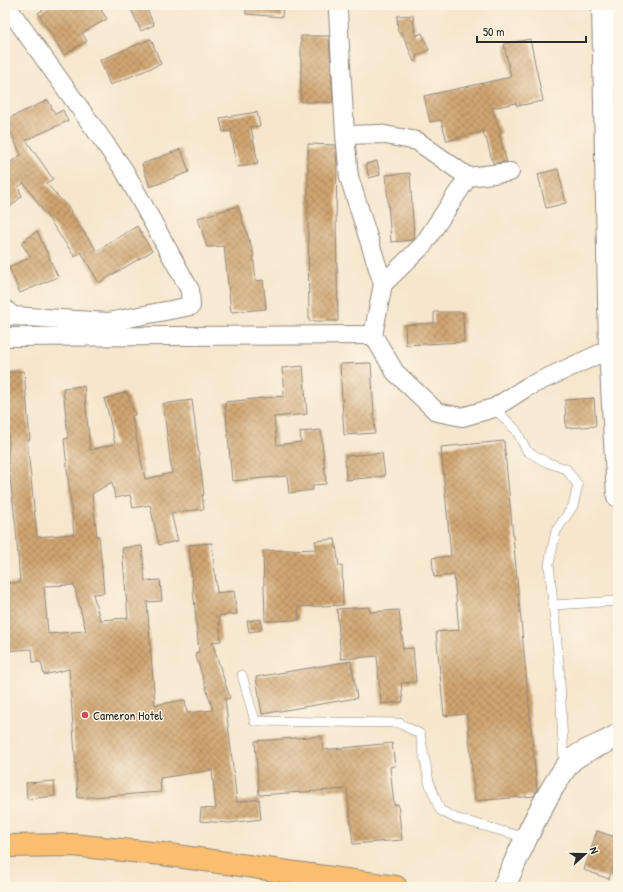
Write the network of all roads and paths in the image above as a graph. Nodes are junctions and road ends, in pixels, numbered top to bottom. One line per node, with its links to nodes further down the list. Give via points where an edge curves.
1 (6, 5): 8 (street, via 124,170 190,290 191,306 108,322 13,316)
2 (603, 5): 11 (street)
3 (338, 11): 4 (street)
4 (345, 135): 6 (street, via 380,134 417,141); 7 (street, via 349,177)
5 (510, 172): 6 (street)
6 (468, 177): 7 (street, via 423,245)
7 (383, 284): 9 (street)
8 (5, 309)
9 (373, 336): 10 (street); 12 (street, via 395,372 438,412 462,417)
10 (5, 337)
11 (610, 349): 12 (street, via 527,388); 13 (street)
12 (494, 408): 15 (lane, via 516,430 527,451 546,462 566,469 578,485 573,506 556,531 549,564)
13 (618, 496)
14 (618, 601): 15 (lane)
15 (553, 605): 18 (lane, via 559,663)
16 (242, 675): 19 (lane, via 254,721 399,723 420,734 429,782 440,810 455,818)
17 (618, 735): 18 (street, via 583,752)
18 (564, 769): 19 (street)
19 (526, 838): 22 (street)
20 (5, 846): 21 (main road, via 72,845 162,854)
21 (396, 887)
22 (504, 887)

